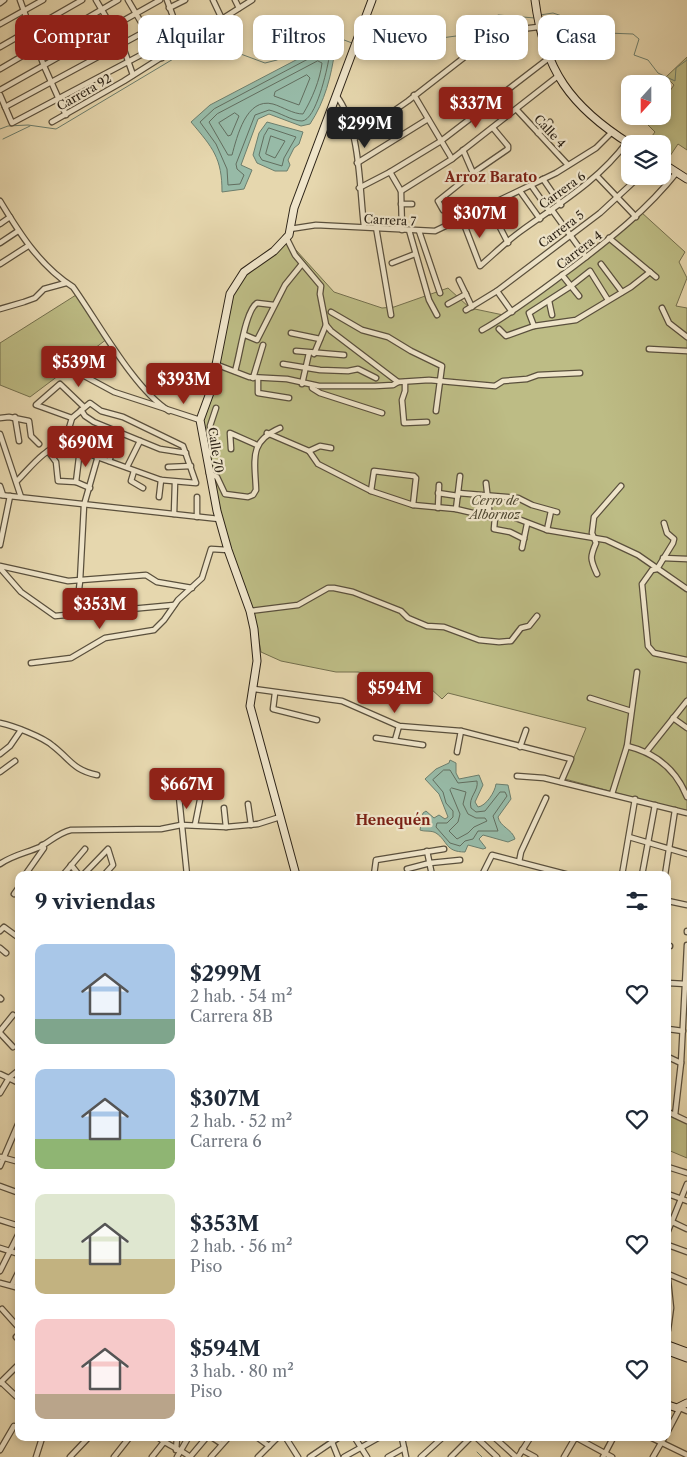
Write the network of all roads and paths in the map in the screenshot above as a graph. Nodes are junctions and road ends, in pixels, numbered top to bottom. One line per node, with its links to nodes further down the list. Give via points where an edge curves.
1 (4, 0): 16 (street)
2 (20, 0): 19 (street)
3 (42, 0): 19 (street)
4 (82, 0): 23 (street)
5 (96, 0): 20 (street)
6 (118, 0): 20 (street)
7 (128, 0): 21 (street)
8 (160, 0): 21 (street)
9 (167, 0): 17 (street)
10 (185, 0): 17 (street)
11 (213, 0): 27 (street)
12 (235, 0): 18 (street)
13 (252, 0): 18 (street, Carrera 92)
14 (372, 0): 50 (street, Calle 70)
15 (535, 0): 32 (street)
16 (0, 2)
17 (169, 8): 26 (street)
18 (239, 8): 28 (street, Carrera 92)
19 (24, 10): 22 (street); 31 (street)
20 (102, 11): 24 (street); 25 (street)
21 (136, 13): 29 (street); 30 (street)
22 (26, 15)
23 (56, 15)
24 (95, 15)
25 (105, 15)
26 (171, 15)
27 (220, 15)
28 (228, 15)
29 (138, 17)
30 (128, 18)
31 (0, 24)
32 (538, 27): 52 (street, via 505,30 490,38)
33 (15, 39): 34 (street)
34 (0, 47)
35 (138, 56): 43 (street)
36 (16, 60): 45 (street)
37 (42, 60): 44 (street)
38 (55, 60): 44 (street)
39 (92, 60): 48 (street)
40 (159, 60): 46 (street, Carrera 92)
41 (546, 60): 66 (street)
42 (550, 60): 47 (street)
43 (129, 61): 46 (street); 53 (street)
44 (44, 66): 48 (street); 49 (street)
45 (0, 69)
46 (133, 75): 57 (street, Carrera 92)
47 (558, 76): 55 (street); 62 (street, via 577,103)
48 (50, 82): 53 (street); 54 (street)
49 (0, 90)
50 (336, 94): 64 (street); 101 (street, Calle 70, via 294,208)
51 (0, 95): 54 (street)
52 (414, 95): 58 (street); 64 (street)
53 (58, 101): 54 (street, via 12,123); 57 (street)
54 (6, 108): 56 (street)
55 (517, 110): 61 (street); 63 (street, Calle 4)
56 (0, 111)
57 (66, 115): 59 (street, Carrera 92)
58 (428, 119): 66 (street); 70 (street)
59 (52, 122)
60 (550, 122): 63 (street)
61 (493, 128): 67 (street); 75 (street, via 508,149)
62 (612, 132): 65 (street); 71 (street, Carrera 7, via 596,148)
63 (538, 133): 71 (street, Calle 4)
64 (355, 138): 70 (street)
65 (621, 138)
66 (441, 141): 69 (street); 73 (street)
67 (463, 150): 69 (street); 75 (street)
68 (621, 152): 76 (street, Carrera 6)
69 (452, 159): 82 (street)
70 (357, 162): 81 (street)
71 (568, 165): 78 (street, Carrera 7)
72 (671, 168): 74 (street)
73 (390, 172): 81 (street); 82 (street)
74 (677, 172): 77 (street); 90 (street, Carrera 4)
75 (473, 173): 91 (street, via 438,201)
76 (597, 176): 84 (street); 88 (street, Carrera 6)
77 (687, 178)
78 (544, 179): 79 (street, Carrera 7); 88 (street)
79 (531, 185): 83 (street, Carrera 7); 92 (street)
80 (631, 185): 84 (street, Carrera 5)
81 (359, 188): 99 (street)
82 (401, 191): 86 (street)
83 (520, 191): 89 (street, Carrera 7); 96 (street)
84 (618, 198): 94 (street); 106 (street, Carrera 5)
85 (0, 202): 95 (street)
86 (401, 204): 87 (street); 102 (street)
87 (412, 204)
88 (561, 204): 92 (street, Carrera 6)
89 (489, 206): 97 (street, Carrera 7); 110 (street)
90 (646, 208): 93 (street); 94 (street, Carrera 4)
91 (444, 210)
92 (551, 211): 96 (street, Carrera 6); 106 (street)
93 (652, 211)
94 (636, 217): 108 (street, Carrera 4)
95 (10, 218): 98 (street); 104 (street)
96 (540, 218): 110 (street, Carrera 6)
97 (462, 219): 105 (street, Carrera 7, via 435,231); 110 (street, Carrera 6, via 480,266)
98 (0, 224)
99 (364, 226): 100 (street, Carrera 7); 101 (street, Carrera 7, via 316,225)
100 (376, 227): 102 (street, Carrera 7); 139 (street)
101 (290, 229): 107 (street, Calle 70)
102 (402, 230): 103 (street, Carrera 7)
103 (409, 230): 105 (street, Carrera 7); 112 (street)
104 (18, 231): 109 (street); 111 (street)
105 (419, 231): 126 (street)
106 (571, 235): 113 (street); 124 (street, Carrera 5)
107 (286, 238): 116 (street); 158 (street, Calle 70, via 237,281 226,307)
108 (610, 238): 113 (street, Carrera 4); 118 (street)
109 (0, 243)
110 (508, 243)
111 (28, 246): 115 (street); 122 (street)
112 (415, 254): 114 (street); 140 (street)
113 (586, 257): 119 (street, Carrera 4)
114 (392, 263)
115 (0, 264)
116 (302, 264): 132 (street, via 288,280); 143 (street, via 321,284)
117 (601, 264): 125 (street)
118 (650, 272): 120 (street); 125 (street)
119 (562, 275): 123 (street); 138 (street, Carrera 4)
120 (656, 277)
121 (459, 280): 127 (street)
122 (66, 283): 135 (street, via 44,289 35,298); 176 (street, via 73,287 130,371)
123 (571, 286): 128 (street); 129 (street, via 590,271); 130 (street)
124 (497, 291): 133 (street, Carrera 5); 138 (street)
125 (622, 292): 129 (street)
126 (440, 293)
127 (466, 294): 131 (street); 133 (street)
128 (579, 296)
129 (608, 300): 142 (street, via 576,320)
130 (549, 301): 141 (street); 144 (street, via 529,313)
131 (448, 304)
132 (274, 305): 149 (street, via 257,340); 149 (street, via 257,303 254,306)
133 (472, 307): 136 (street, Carrera 5)
134 (662, 308): 150 (street, via 669,323)
135 (0, 309)
136 (466, 310)
137 (331, 312): 167 (street, via 362,330 388,337 439,363)
138 (512, 312): 146 (street, Carrera 4)
139 (391, 315)
140 (437, 315)
141 (552, 315)
142 (553, 323): 144 (street); 147 (street)
143 (326, 325): 151 (street); 161 (street)
144 (534, 326): 145 (street, via 506,336)
145 (499, 329)
146 (482, 330)
147 (555, 330)
148 (291, 333): 151 (street)
149 (245, 335): 162 (street)
150 (687, 337)
151 (320, 339): 156 (street)
152 (263, 345): 165 (street)
153 (649, 349): 155 (street)
154 (296, 351): 156 (street)
155 (687, 351)
156 (312, 354): 157 (street); 160 (street)
157 (344, 355)
158 (216, 364): 162 (street); 182 (street, Calle 70)
159 (283, 364): 160 (street)
160 (305, 367): 166 (street, via 328,371 358,369); 170 (street)
161 (381, 369): 166 (street); 168 (street)
162 (235, 371): 165 (street)
163 (77, 372): 176 (street, via 114,392)
164 (580, 373): 167 (street, via 538,375 503,381 496,386)
165 (255, 378): 170 (street, via 287,379); 173 (street, via 258,392)
166 (376, 378): 172 (street)
167 (441, 380): 169 (street); 177 (street)
168 (398, 382): 169 (street); 172 (street)
169 (405, 382): 183 (street, via 402,400 404,423)
170 (302, 384): 171 (street)
171 (312, 385): 172 (street); 178 (street, via 320,393)
172 (375, 386)
173 (290, 398)
174 (216, 408): 199 (street, via 210,426 212,452)
175 (82, 409): 181 (street); 181 (street, via 60,384 36,405); 188 (street, via 85,416 94,422); 198 (street, via 90,403 101,411 162,434 183,446)
176 (169, 411): 182 (street)
177 (436, 411)
178 (382, 413)
179 (15, 417): 180 (street); 187 (street); 190 (street, via 29,421 31,436)
180 (0, 418)
181 (72, 418): 191 (street)
182 (200, 420): 199 (street, Calle 70)
183 (427, 422)
184 (280, 428): 185 (street)
185 (267, 433): 192 (street); 197 (street)
186 (0, 434): 209 (street)
187 (19, 441)
188 (140, 441): 198 (street, via 162,450); 203 (street)
189 (116, 442): 201 (street)
190 (39, 444)
191 (64, 445): 194 (street); 196 (street)
192 (257, 445): 195 (street, via 230,433); 206 (street, via 256,490 253,495 224,494 216,476)
193 (331, 448): 197 (street, via 320,446)
194 (80, 449): 200 (street); 210 (street)
195 (231, 449)
196 (48, 451): 209 (street); 210 (street, via 56,462 58,481)
197 (309, 451): 218 (street, via 318,464)
198 (186, 453): 202 (street)
199 (207, 454): 206 (street, Calle 70)
200 (98, 456): 201 (street); 216 (street)
201 (109, 461): 203 (street)
202 (191, 466): 204 (street); 211 (street, via 196,483)
203 (127, 467): 205 (street)
204 (168, 467)
205 (134, 471): 208 (street); 217 (street, via 131,481)
206 (209, 473): 234 (street, Calle 70)
207 (460, 476): 220 (street)
208 (162, 480): 211 (street); 226 (street)
209 (17, 481): 225 (street)
210 (76, 482): 216 (street)
211 (175, 482): 231 (street)
212 (486, 484): 224 (street)
213 (439, 485): 219 (street)
214 (0, 486): 221 (street)
215 (621, 486): 239 (street, via 594,517 592,533)
216 (90, 488): 227 (street)
217 (143, 488)
218 (371, 491): 228 (street); 228 (street, via 374,470 414,476)
219 (438, 493): 220 (street); 229 (street)
220 (458, 494): 224 (street); 230 (street)
221 (2, 495): 222 (street)
222 (10, 496): 225 (street); 240 (street)
223 (197, 496): 232 (street)
224 (489, 496): 233 (street); 237 (street, via 518,498 554,512)
225 (21, 497): 227 (street)
226 (159, 497)
227 (84, 505): 231 (street); 248 (street)
228 (413, 505): 229 (street)
229 (438, 508): 230 (street)
230 (456, 509): 233 (street)
231 (174, 514): 232 (street)
232 (197, 517): 234 (street)
233 (493, 517): 236 (street, via 513,517); 238 (street, via 495,529)
234 (219, 519): 242 (street, Calle 70)
235 (664, 522): 243 (street, via 674,541)
236 (528, 524): 237 (street); 238 (street)
237 (547, 530): 239 (street)
238 (524, 538): 241 (street)
239 (595, 538): 246 (street, via 616,544); 247 (street, via 591,554)
240 (0, 545)
241 (522, 548)
242 (228, 550): 249 (street, via 211,549 202,578); 252 (street, Calle 70)
243 (663, 558): 244 (street); 246 (street)
244 (687, 559)
245 (0, 567): 248 (street, via 63,581); 253 (street, via 21,592 50,613 60,616)
246 (657, 569): 250 (street); 255 (street, via 652,570 642,584 648,646 654,653)
247 (597, 574)
248 (80, 581): 249 (street, via 146,575 158,582); 253 (street)
249 (192, 588): 251 (street)
250 (687, 589)
251 (174, 605): 253 (street); 256 (street, via 161,624 150,632 105,638 71,658)
252 (250, 610): 254 (street, via 298,605 328,588 341,588 400,611 427,626 444,627 479,640 504,642 511,641); 258 (street, Calle 70, via 257,650)
253 (76, 614)
254 (537, 616)
255 (687, 660)
256 (31, 663)
257 (637, 672): 262 (street)
258 (254, 689): 259 (street); 297 (street, Calle 70, via 250,706)
259 (275, 694): 264 (street, via 273,709); 266 (street, via 342,701)
260 (590, 698): 262 (street)
261 (687, 701): 263 (street)
262 (631, 710): 275 (street)
263 (673, 718): 267 (street); 277 (street)
264 (317, 720)
265 (1, 724): 268 (street); 269 (street)
266 (399, 726): 271 (street); 273 (street)
267 (687, 728)
268 (0, 730)
269 (20, 730): 279 (street, via 10,746); 282 (street, via 53,745 72,765)
270 (526, 730): 276 (street)
271 (461, 731): 276 (street); 278 (street)
272 (376, 738): 273 (street)
273 (395, 740): 274 (street)
274 (423, 745)
275 (627, 746): 277 (street); 287 (street)
276 (520, 747): 285 (street, via 570,759)
277 (648, 751): 286 (street, via 673,771)
278 (457, 752)
279 (0, 754)
280 (15, 762): 281 (street)
281 (0, 772)
282 (97, 775)
283 (517, 776): 285 (street)
284 (182, 777): 298 (street, via 179,797)
285 (561, 782): 287 (street)
286 (686, 787): 288 (street)
287 (612, 794): 290 (street)
288 (687, 797)
289 (546, 798): 311 (street)
290 (635, 799): 293 (street); 302 (street)
291 (200, 800): 299 (street)
292 (248, 804): 300 (street)
293 (655, 805): 295 (street); 303 (street)
294 (224, 808): 301 (street)
295 (675, 810): 296 (street); 305 (street)
296 (687, 813)
297 (280, 816): 300 (street); 322 (street, Calle 70)
298 (181, 825): 299 (street); 304 (street, via 162,829 71,830); 321 (street)
299 (195, 825): 301 (street)
300 (251, 825): 301 (street)
301 (226, 827)
302 (629, 837): 303 (street); 327 (street)
303 (650, 842): 305 (street); 328 (street)
304 (42, 845): 312 (street); 316 (street, via 44,848)
305 (669, 847): 309 (street); 329 (street)
306 (85, 849): 314 (street)
307 (444, 849): 308 (street)
308 (427, 851): 313 (street); 323 (street, via 376,860)
309 (687, 854)
310 (460, 860): 313 (street)
311 (519, 862): 325 (street, via 492,856); 326 (street)
312 (0, 863)
313 (430, 863): 315 (street); 324 (street)
314 (71, 865): 317 (street); 318 (street)
315 (407, 869)
316 (28, 871)
317 (66, 871)
318 (76, 871)
319 (87, 871): 320 (street, via 108,849 113,865)
320 (108, 871)
321 (187, 871)
322 (295, 871)
323 (375, 871)
324 (431, 871)
325 (484, 871)
326 (554, 871)
327 (623, 871)
328 (643, 871)
329 (666, 871)
330 (671, 901): 331 (street)
331 (687, 905)
332 (0, 931): 333 (street, via 4,927)
333 (15, 935)
334 (687, 945): 338 (street)
335 (0, 948): 336 (street)
336 (6, 953)
337 (671, 983): 338 (street)
338 (686, 984): 341 (street)
339 (13, 1015): 342 (street)
340 (671, 1029): 341 (street)
341 (683, 1031): 345 (street)
342 (0, 1032): 343 (street)
343 (13, 1047)
344 (671, 1058): 345 (street)
345 (681, 1063): 352 (street)
346 (15, 1073): 348 (street)
347 (0, 1074): 348 (street)
348 (9, 1078): 349 (street); 350 (street)
349 (15, 1081)
350 (0, 1093)
351 (671, 1113): 352 (street)
352 (675, 1115): 353 (street)
353 (687, 1121)
354 (15, 1130): 355 (street)
355 (1, 1157): 356 (street); 357 (street)
356 (15, 1161)
357 (0, 1166)
358 (671, 1168): 359 (street)
359 (687, 1173)
360 (687, 1184): 364 (street)
361 (0, 1186): 362 (street)
362 (15, 1192)
363 (671, 1195): 364 (street)
364 (681, 1198): 365 (street); 366 (street)
365 (687, 1201)
366 (671, 1219)
367 (0, 1220): 369 (street)
368 (671, 1221): 370 (street)
369 (15, 1225)
370 (687, 1229)
371 (15, 1241): 374 (street)
372 (671, 1246): 376 (street)
373 (0, 1248): 374 (street)
374 (11, 1250): 375 (street); 377 (street)
375 (15, 1252)
376 (687, 1252)
377 (1, 1268)
378 (671, 1275): 381 (street)
379 (15, 1279): 382 (street)
380 (0, 1282): 382 (street)
381 (687, 1282)
382 (12, 1285): 383 (street)
383 (15, 1286)
384 (2, 1309): 385 (street)
385 (15, 1324)
386 (671, 1346): 388 (street)
387 (671, 1352): 389 (street)
388 (687, 1352)
389 (687, 1358)
390 (15, 1368): 391 (street)
391 (0, 1383): 392 (street)
392 (15, 1396)
393 (671, 1405): 394 (street)
394 (685, 1405): 396 (street)
395 (15, 1426): 427 (street)
396 (671, 1426)
397 (41, 1441): 433 (street)
398 (85, 1441): 434 (street)
399 (127, 1441): 435 (street)
400 (177, 1441): 428 (street)
401 (186, 1441): 428 (street)
402 (203, 1441): 438 (street)
403 (218, 1441): 423 (street)
404 (225, 1441): 423 (street)
405 (262, 1441): 424 (street)
406 (274, 1441): 424 (street)
407 (288, 1441): 440 (street)
408 (357, 1441): 425 (street)
409 (373, 1441): 425 (street)
410 (403, 1441): 426 (street)
411 (439, 1441): 447 (street)
412 (465, 1441): 448 (street)
413 (480, 1441): 449 (street)
414 (498, 1441): 450 (street)
415 (528, 1441): 429 (street)
416 (572, 1441): 452 (street)
417 (579, 1441): 430 (street)
418 (612, 1441): 430 (street)
419 (661, 1441): 454 (street)
420 (664, 1441): 431 (street)
421 (164, 1442): 428 (street); 436 (street)
422 (332, 1442): 441 (street); 442 (street)
423 (222, 1444): 439 (street)
424 (269, 1446): 432 (street)
425 (361, 1448): 443 (street); 444 (street)
426 (404, 1448): 445 (street); 446 (street)
427 (0, 1450)
428 (178, 1450): 437 (street); 438 (street)
429 (522, 1450): 450 (street); 451 (street)
430 (604, 1455): 453 (street)
431 (686, 1455)
432 (262, 1456)
433 (36, 1457)
434 (70, 1457)
435 (114, 1457)
436 (152, 1457)
437 (177, 1457)
438 (190, 1457)
439 (211, 1457)
440 (298, 1457)
441 (310, 1457)
442 (338, 1457)
443 (344, 1457)
444 (366, 1457)
445 (388, 1457)
446 (406, 1457)
447 (421, 1457)
448 (451, 1457)
449 (497, 1457)
450 (517, 1457)
451 (535, 1457)
452 (564, 1457)
453 (612, 1457)
454 (653, 1457)

